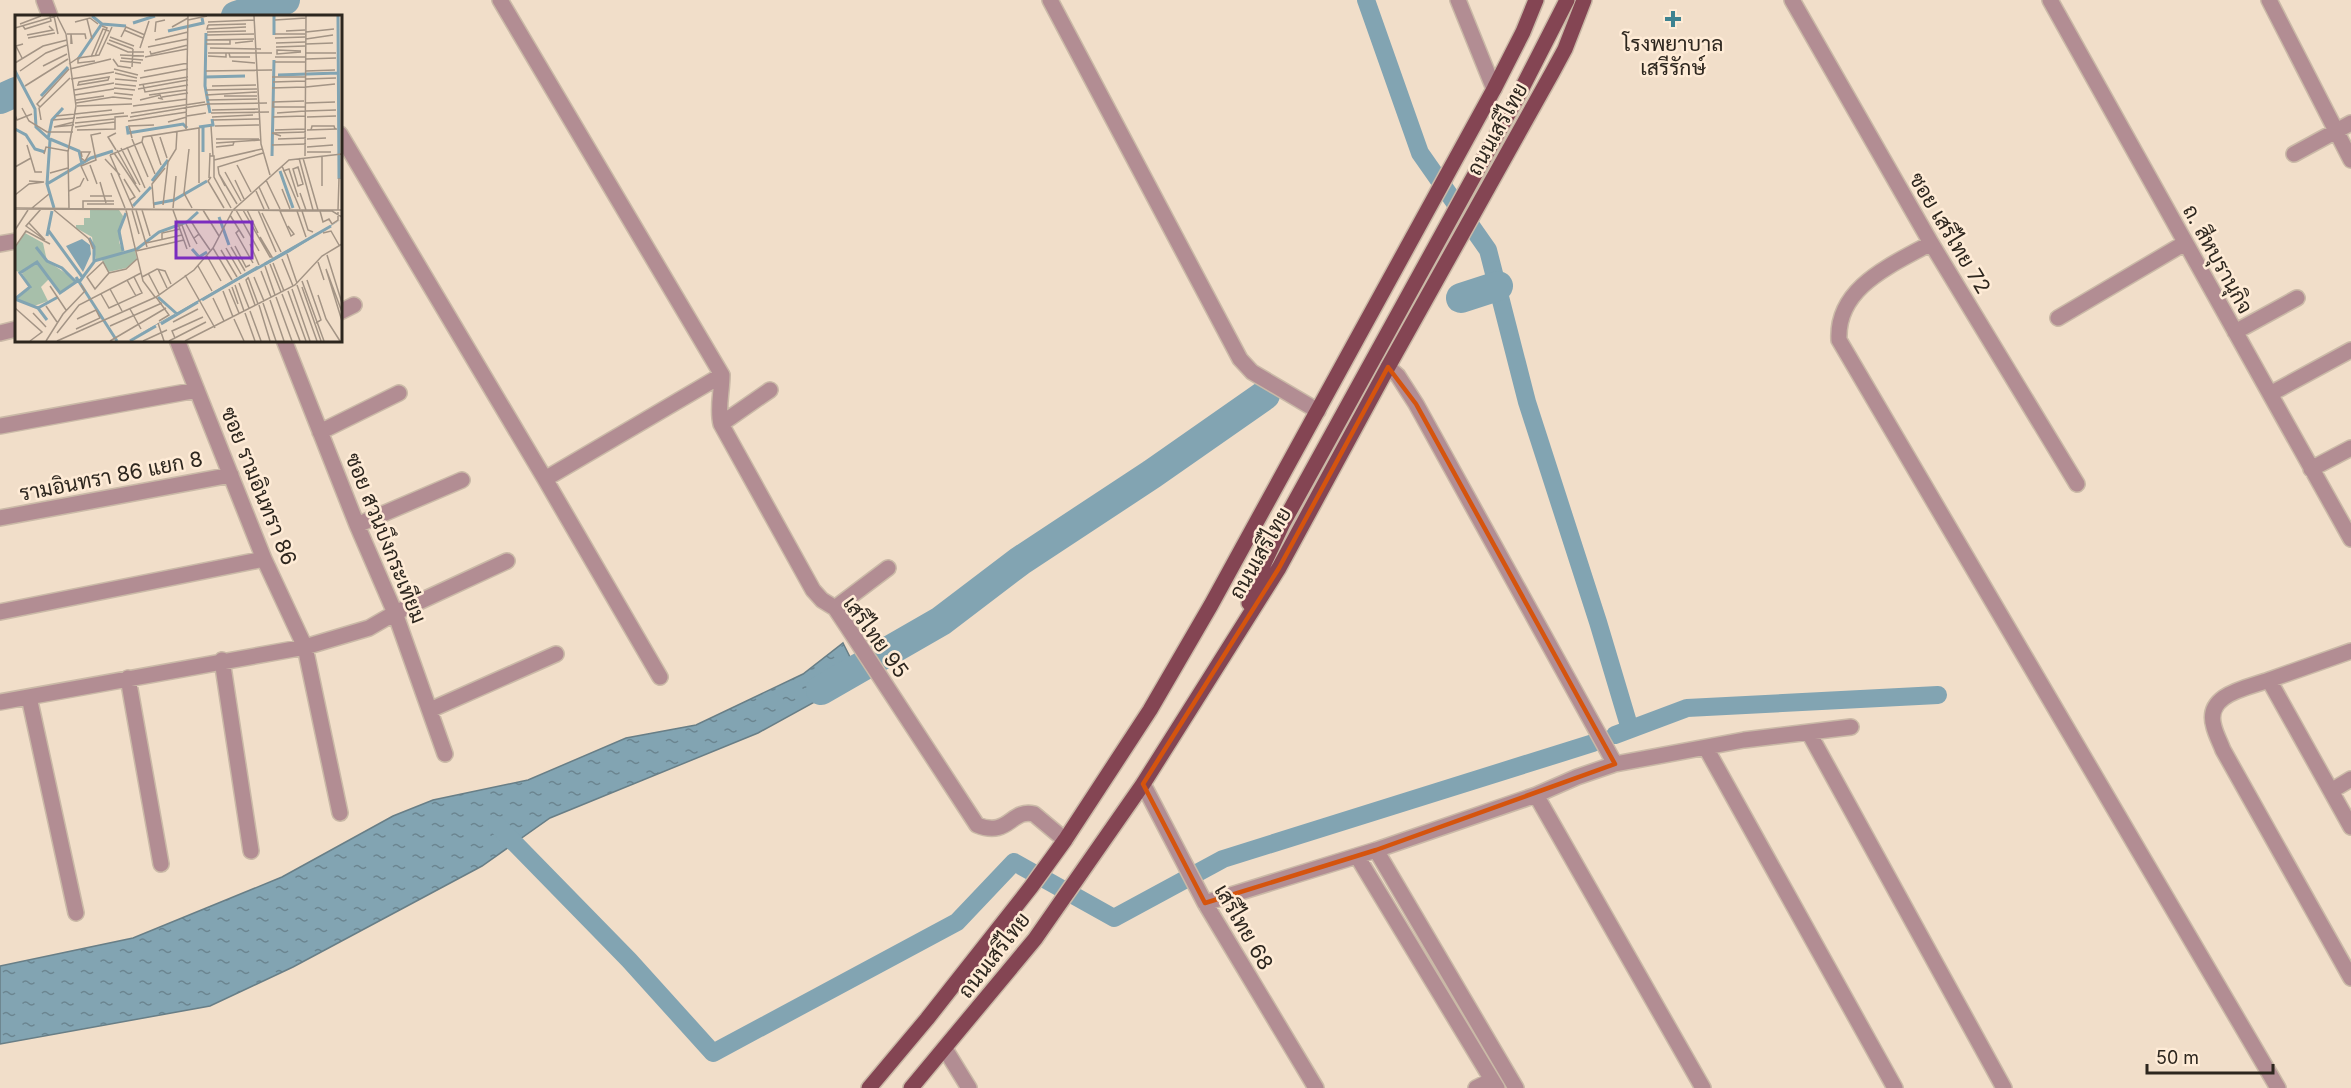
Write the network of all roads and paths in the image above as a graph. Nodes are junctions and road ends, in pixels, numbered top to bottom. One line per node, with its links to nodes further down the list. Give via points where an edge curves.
1 (44, 0): 11 (street)
2 (500, 0): 31 (street)
3 (1050, 0): 36 (street, via 1240,359 1252,372)
4 (1458, 0): 12 (street)
5 (1536, 0): 12 (main road, ถนนเสรีไทย)
6 (1567, 0): 56 (main road, via 1282,525 1259,574)
7 (1584, 0): 30 (main road, ถนนเสรีไทย, via 1565,49)
8 (1792, 0): 19 (street, ซอย เสรีไทย 72)
9 (2050, 0): 20 (street, ถ. สีหบุรานุกิจ)
10 (2269, 0): 14 (street)
11 (50, 15)
12 (1494, 89): 36 (main road, ถนนเสรีไทย)
13 (2351, 123): 14 (street)
14 (2336, 131): 16 (street); 17 (street)
15 (342, 137): 43 (street)
16 (2294, 154)
17 (2351, 160)
18 (15, 241): 21 (street)
19 (1931, 243): 45 (street, ซอย เสรีไทย 72); 97 (street, via 1863,284 1845,306 1838,324 1839,340)
20 (2185, 243): 23 (street); 25 (street, ถ. สีหบุรานุกิจ)
21 (0, 244)
22 (2297, 298): 25 (street)
23 (2058, 318)
24 (15, 329): 26 (street)
25 (2235, 332): 35 (street, ถ. สีหบุรานุกิจ)
26 (0, 333)
27 (178, 342): 32 (street, ซอย รามอินทรา 86)
28 (286, 342): 39 (street, ซอย สวนบึงกระเทียม)
29 (2351, 350): 35 (street)
30 (1388, 367): 56 (main road, ถนนเสรีไทย, via 1279,568); 71 (street, via 1416,404)
31 (722, 375): 37 (street, เสรีไทย 95, via 718,412); 43 (street)
32 (197, 390): 38 (street); 42 (street, ซอย รามอินทรา 86)
33 (770, 390): 37 (street)
34 (399, 393): 39 (street)
35 (2270, 394): 41 (street, ถ. สีหบุรานุกิจ)
36 (1318, 411): 78 (main road, ถนนเสรีไทย, via 1150,710)
37 (721, 424): 53 (street, เสรีไทย 95, via 813,590)
38 (0, 426)
39 (320, 432): 48 (street, ซอย สวนบึงกระเทียม)
40 (2351, 448): 41 (street)
41 (2311, 469): 47 (street, ถ. สีหบุรานุกิจ)
42 (231, 475): 46 (street, รามอินทรา 86 แยก 8); 50 (street, ซอย รามอินทรา 86)
43 (546, 479): 61 (street)
44 (462, 480): 48 (street)
45 (2077, 484)
46 (0, 518)
47 (2346, 518): 49 (street, ถ. สีหบุรานุกิจ)
48 (357, 525): 55 (street, ซอย สวนบึงกระเทียม)
49 (2351, 539)
50 (264, 559): 54 (street); 57 (street, ซอย รามอินทรา 86)
51 (507, 561): 55 (street)
52 (888, 568): 53 (street)
53 (835, 608): 78 (street, เสรีไทย 95, via 977,825 989,830 1001,828 1023,813 1034,814)
54 (0, 612)
55 (395, 613): 57 (street, via 369,628); 66 (street, ซอย สวนบึงกระเทียม)
56 (1242, 625): 73 (main road, ถนนเสรีไทย)
57 (305, 647): 60 (street); 76 (street, ซอย รามอินทรา 86)
58 (2351, 651): 63 (street)
59 (556, 654): 66 (street)
60 (222, 660): 62 (street); 80 (street)
61 (660, 677)
62 (128, 678): 64 (street); 82 (street)
63 (2269, 680): 74 (street); 85 (street, via 2226,694 2217,704 2213,725 2223,750)
64 (29, 697): 65 (street); 84 (street)
65 (0, 702)
66 (430, 710): 70 (street, ซอย สวนบึงกระเทียม)
67 (1851, 727): 68 (street)
68 (1809, 733): 69 (street); 96 (street)
69 (1706, 748): 71 (street); 95 (street)
70 (445, 754)
71 (1615, 764): 75 (street)
72 (2351, 779): 74 (street)
73 (1143, 784): 83 (street, เสรีไทย 68); 86 (main road, ถนนเสรีไทย, via 1035,939)
74 (2331, 790): 77 (street)
75 (1536, 795): 79 (street); 94 (street)
76 (340, 813)
77 (2351, 827)
78 (1063, 843): 88 (main road, ถนนเสรีไทย)
79 (1376, 850): 81 (street); 93 (street)
80 (251, 851)
81 (1357, 856): 83 (street); 87 (street)
82 (161, 864)
83 (1204, 901): 91 (street, เสรีไทย 68)
84 (76, 913)
85 (2351, 978)
86 (945, 1049): 89 (main road, ถนนเสรีไทย); 90 (street)
87 (1495, 1084): 92 (street)
88 (869, 1088)
89 (911, 1088)
90 (969, 1088)
91 (1316, 1088)
92 (1476, 1088)
93 (1516, 1088)
94 (1703, 1088)
95 (1894, 1088)
96 (2004, 1088)
97 (2278, 1088)

